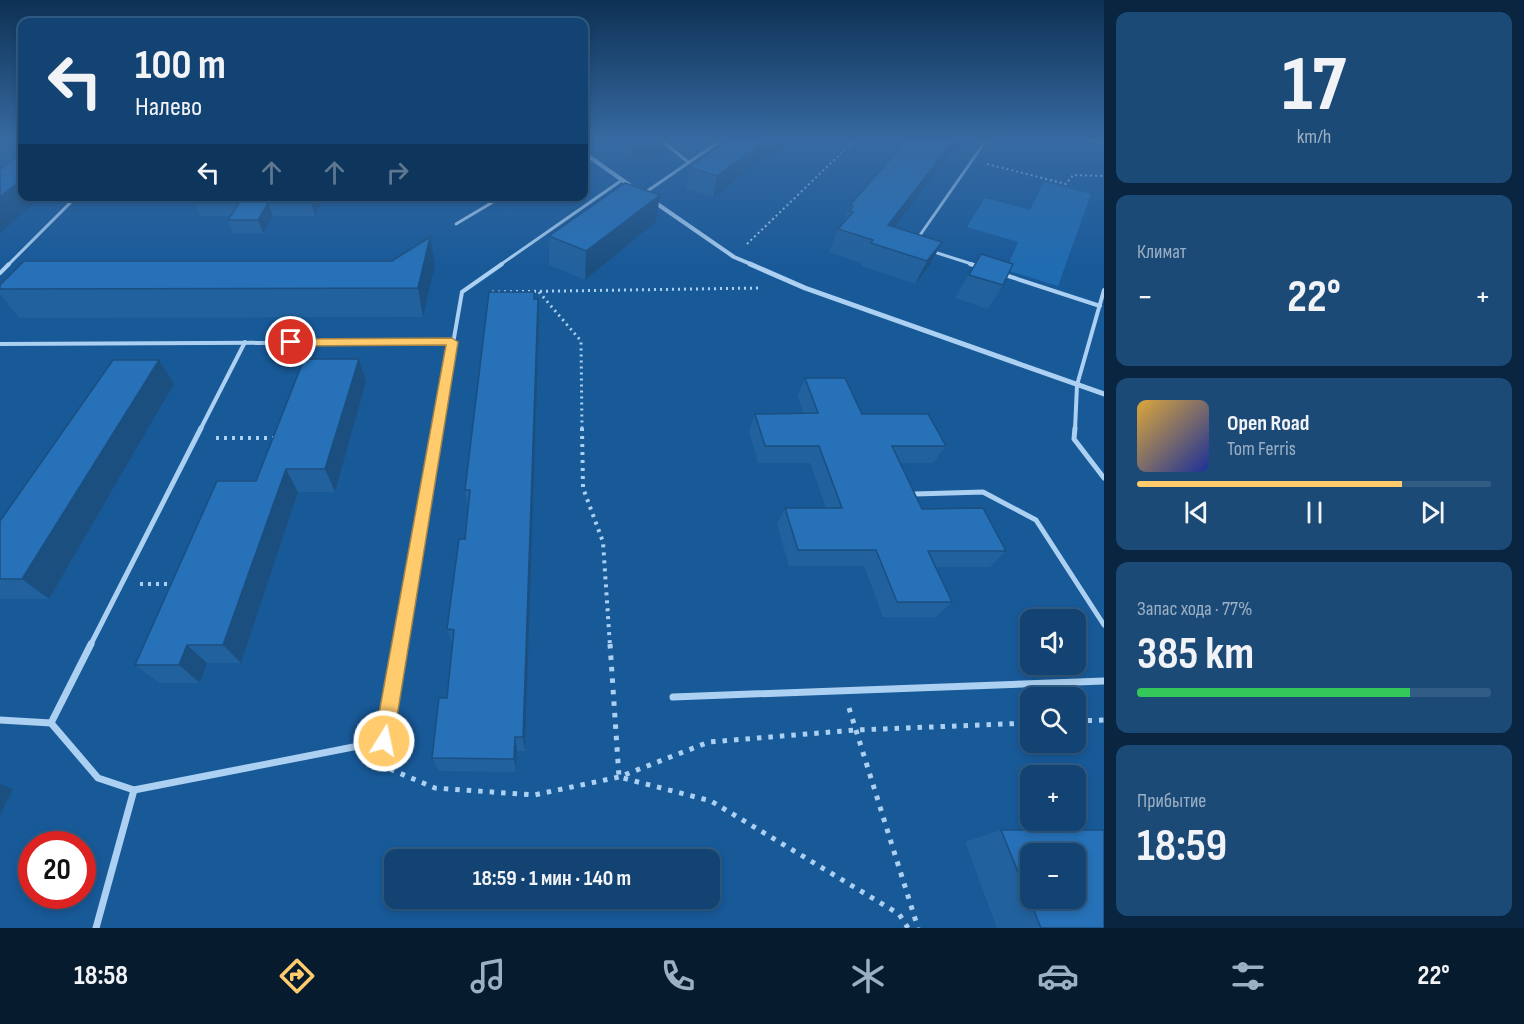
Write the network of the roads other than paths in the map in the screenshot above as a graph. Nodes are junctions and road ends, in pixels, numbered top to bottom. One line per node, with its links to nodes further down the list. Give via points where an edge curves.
1 (619, 182): 17 (lane, via 462,292)
2 (625, 182): 5 (street)
3 (659, 182): 5 (lane)
4 (957, 182): 9 (lane)
5 (643, 194): 19 (street, via 734,257 805,288)
6 (72, 201): 12 (lane)
7 (494, 201): 8 (lane)
8 (456, 224)
9 (914, 245)
10 (925, 249): 11 (lane)
11 (990, 270)
12 (0, 273)
13 (1001, 274): 15 (lane)
14 (1104, 290): 15 (lane)
15 (1100, 306): 19 (lane)
16 (246, 342): 17 (lane); 18 (lane); 27 (lane)
17 (452, 342): 28 (lane, via 384,741)
18 (0, 344)
19 (1077, 385): 20 (street); 21 (lane, via 1074,439)
20 (1104, 394)
21 (1104, 478)
22 (915, 494): 23 (lane, via 983,492 1036,520)
23 (1104, 625)
24 (1104, 681): 25 (lane)
25 (673, 697)
26 (0, 720): 27 (lane)
27 (51, 723): 28 (lane, via 98,778)
28 (134, 790): 29 (lane)
29 (96, 928)

